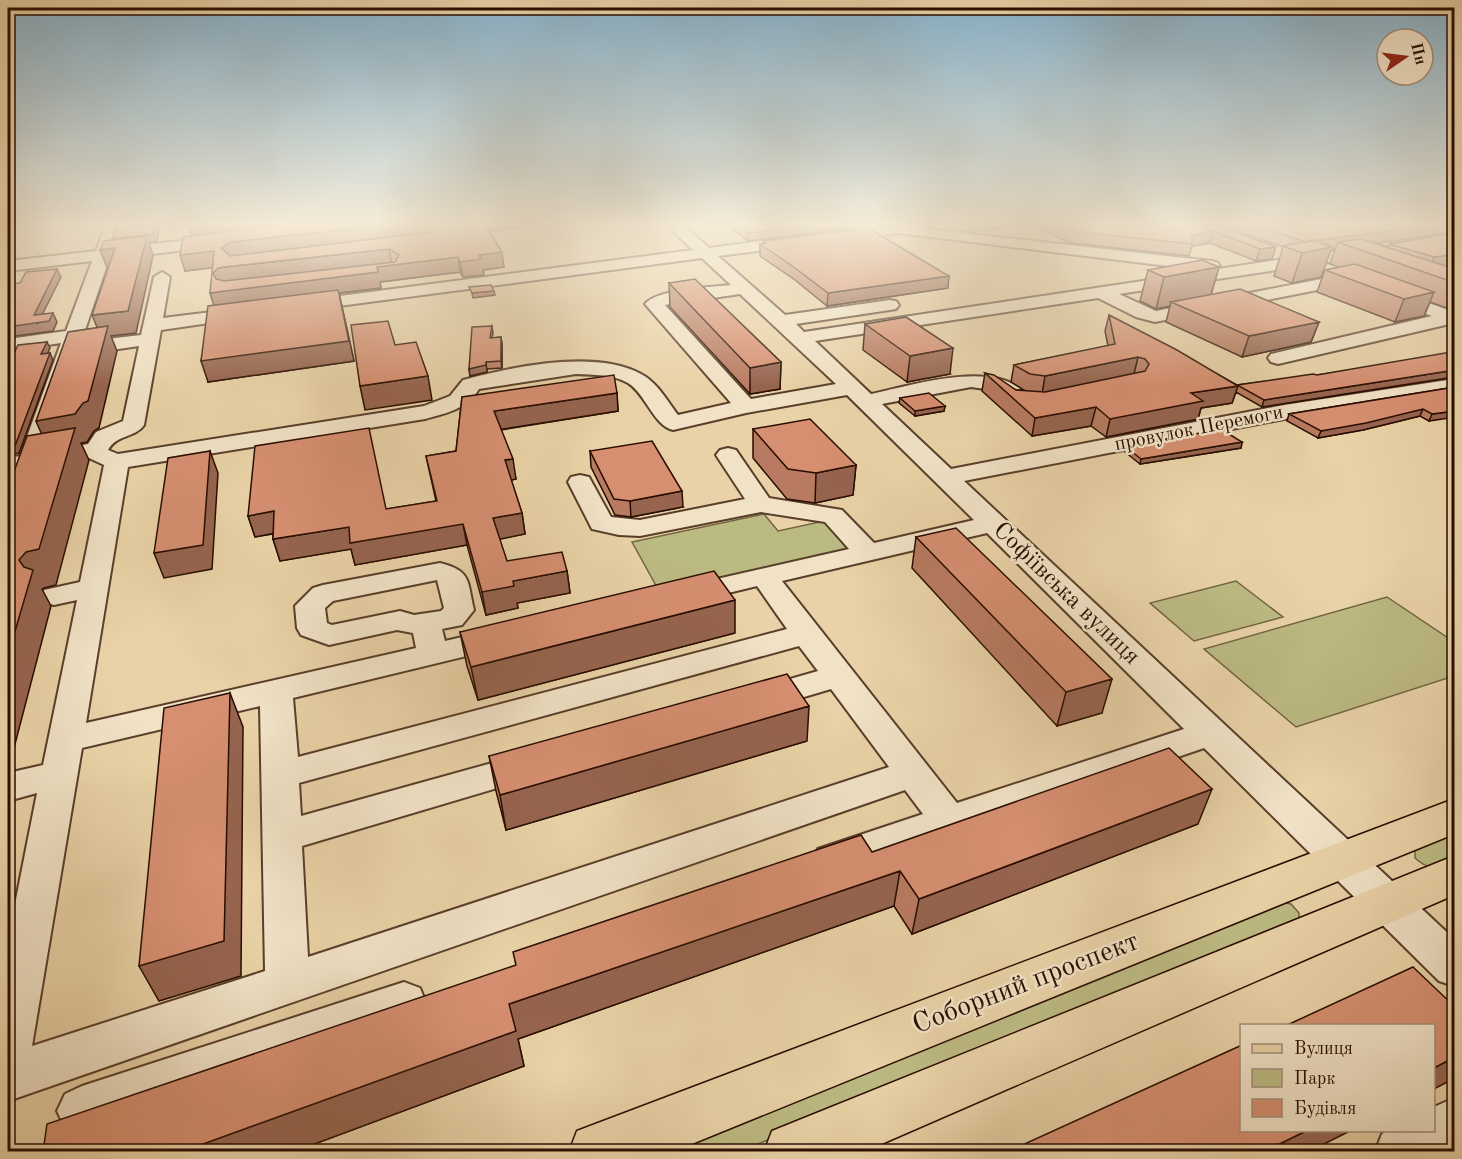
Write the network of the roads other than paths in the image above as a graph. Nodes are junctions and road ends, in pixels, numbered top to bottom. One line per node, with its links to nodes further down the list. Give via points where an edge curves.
1 (94, 279): 20 (street)
2 (162, 279): 18 (street)
3 (511, 279): 14 (street)
4 (629, 279): 8 (street)
5 (735, 279): 9 (street, Софіївська вулиця)
6 (1188, 279): 11 (street)
7 (1348, 279): 13 (street, via 1353,281 1155,316)
8 (632, 283)
9 (745, 288): 17 (street, Софіївська вулиця); 26 (street, via 664,298 654,304)
10 (1379, 290): 16 (street)
11 (1101, 292): 13 (street); 17 (street)
12 (906, 302): 17 (street)
13 (1122, 303): 19 (street)
14 (280, 308)
15 (257, 311): 18 (street)
16 (1453, 318): 22 (street)
17 (791, 329): 24 (street, Софіївська вулиця)
18 (152, 332): 20 (street); 28 (street, via 133,425 104,437)
19 (942, 334)
20 (71, 343): 21 (street); 29 (street)
21 (8, 345)
22 (1278, 358)
23 (1455, 385): 30 (street, провулок Перемоги, via 1284,412)
24 (859, 395): 25 (street, via 971,381 998,385 1021,400); 26 (street); 30 (street, Софіївська вулиця)
25 (1032, 401)
26 (746, 406): 28 (street, via 673,423 635,378 610,370 579,368 470,384 461,399 425,412)
27 (728, 455): 32 (street)
28 (107, 456): 29 (street); 37 (street)
29 (18, 464): 33 (street)
30 (945, 477): 34 (street, Софіївська вулиця)
31 (580, 482): 32 (street, via 601,523 619,528 640,528)
32 (761, 504): 35 (street, via 833,516)
33 (8, 522)
34 (993, 524): 35 (street); 47 (street, Софіївська вулиця)
35 (868, 552): 36 (street)
36 (764, 576): 39 (street); 42 (street)
37 (93, 588): 38 (street); 48 (street)
38 (54, 596)
39 (661, 600)
40 (426, 624): 43 (street)
41 (524, 632): 43 (street)
42 (806, 634): 44 (street); 51 (street)
43 (433, 654): 45 (street)
44 (839, 676): 46 (street); 50 (street)
45 (276, 691): 48 (street); 51 (street)
46 (726, 709)
47 (1211, 733): 54 (street); 56 (street, Софіївська вулиця)
48 (62, 757): 52 (street); 63 (street)
49 (556, 758): 55 (street)
50 (913, 773): 54 (street); 61 (street)
51 (281, 775): 55 (street)
52 (8, 787)
53 (1455, 816): 56 (main road, Соборний проспект)
54 (949, 821): 57 (street)
55 (285, 836): 61 (street)
56 (1343, 860): 59 (street, Софіївська вулиця); 67 (main road, Соборний проспект)
57 (803, 870)
58 (1455, 875): 59 (main road)
59 (1388, 903): 60 (street, Софіївська вулиця); 68 (main road)
60 (1455, 967)
61 (287, 984): 64 (street)
62 (442, 991): 65 (street)
63 (8, 1052)
64 (8, 1078)
65 (82, 1111)
66 (1455, 1122): 69 (street)
67 (598, 1152)
68 (793, 1152)
69 (1400, 1152)

